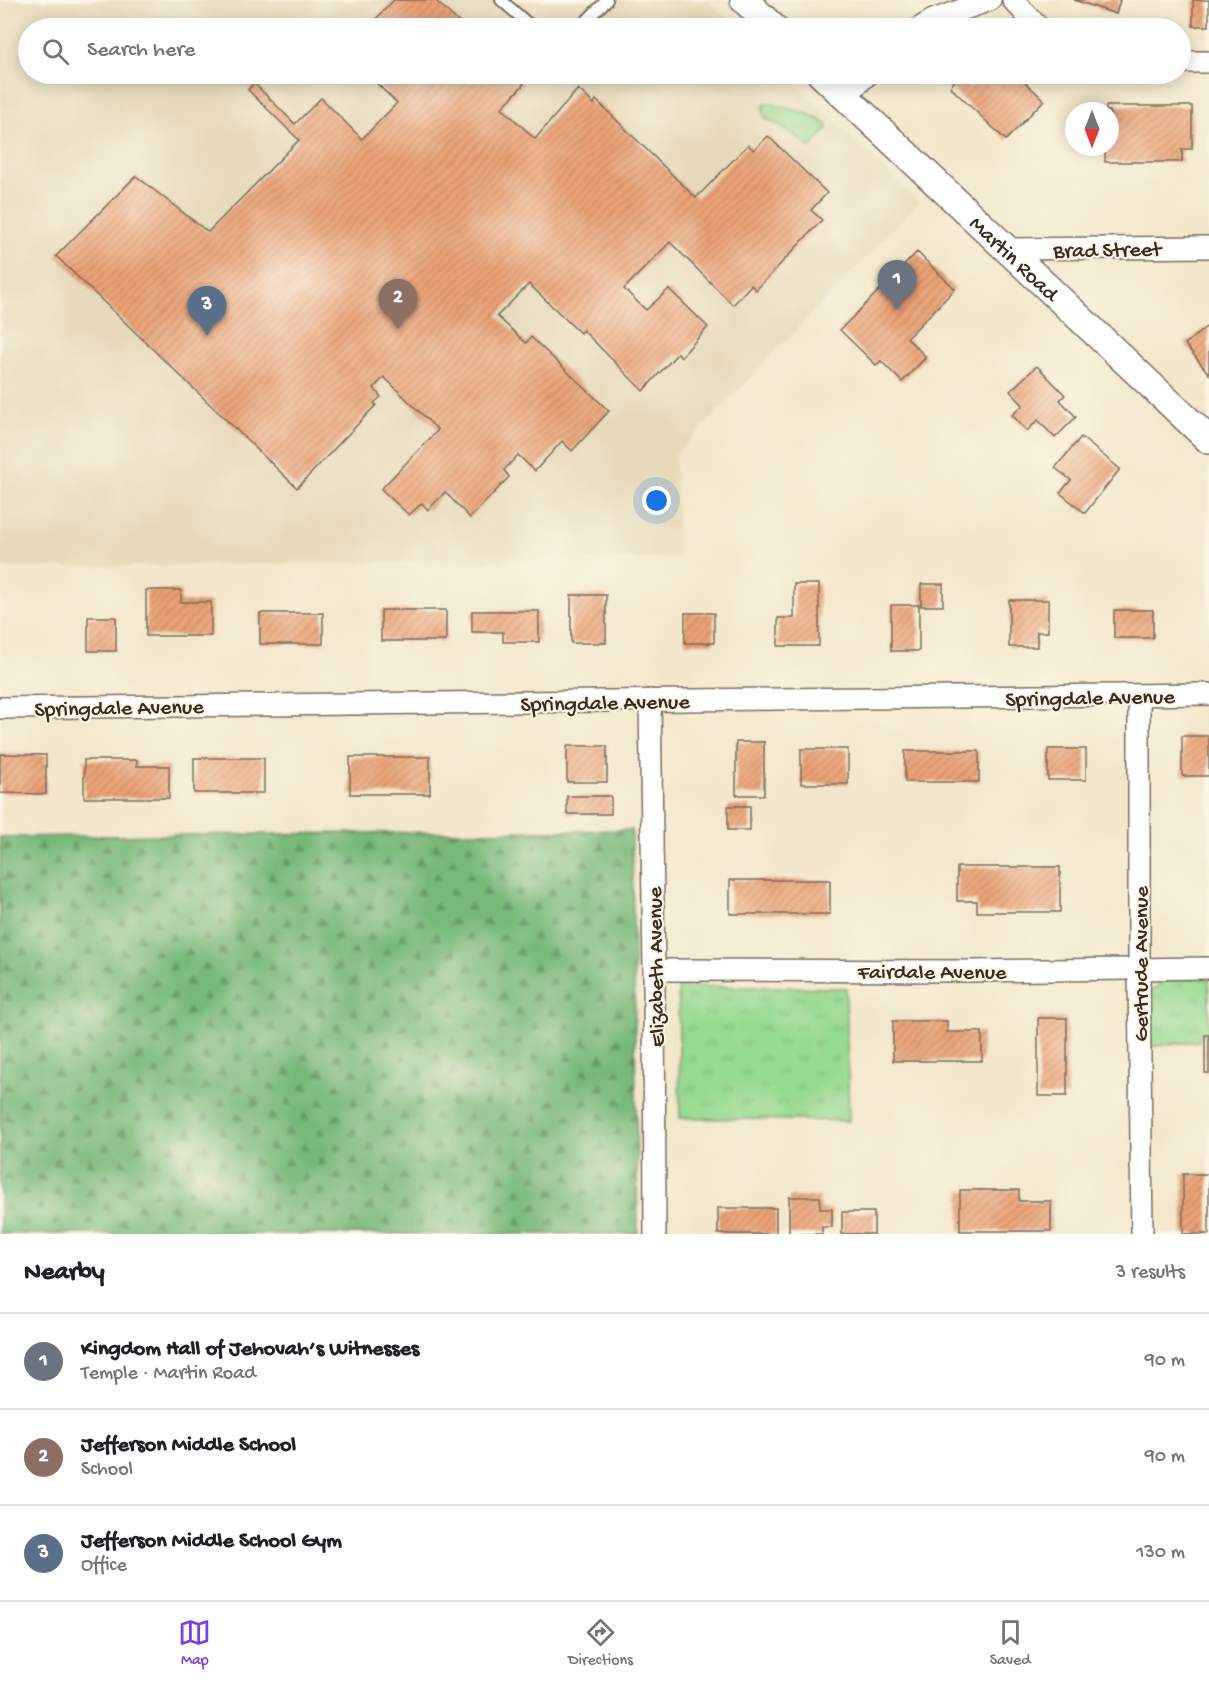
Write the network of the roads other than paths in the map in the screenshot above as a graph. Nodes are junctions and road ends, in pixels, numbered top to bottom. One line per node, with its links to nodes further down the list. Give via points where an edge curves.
1 (501, 0): 6 (lane)
2 (607, 0): 7 (lane)
3 (744, 0): 8 (street)
4 (990, 0): 9 (street)
5 (1013, 0): 10 (street)
6 (521, 18)
7 (589, 18)
8 (763, 18)
9 (939, 18)
10 (1030, 18)
11 (1191, 62): 12 (street)
12 (1209, 62)
13 (832, 84): 15 (street, Martin Road)
14 (858, 84): 15 (street)
15 (845, 96): 17 (street, Martin Road)
16 (1209, 247): 17 (street, Brad Street)
17 (1006, 249): 18 (street, Martin Road)
18 (1209, 440)
19 (1209, 694): 20 (street, Springdale Avenue)
20 (1139, 695): 21 (street, Springdale Avenue); 24 (street, Gertrude Avenue)
21 (650, 700): 22 (street, Springdale Avenue); 25 (street, Elizabeth Avenue)
22 (0, 708)
23 (1209, 968): 24 (street, Fairdale Avenue)
24 (1138, 969): 25 (street, Fairdale Avenue); 27 (street, Gertrude Avenue)
25 (654, 970): 26 (street, Elizabeth Avenue)
26 (655, 1234)
27 (1142, 1234)

